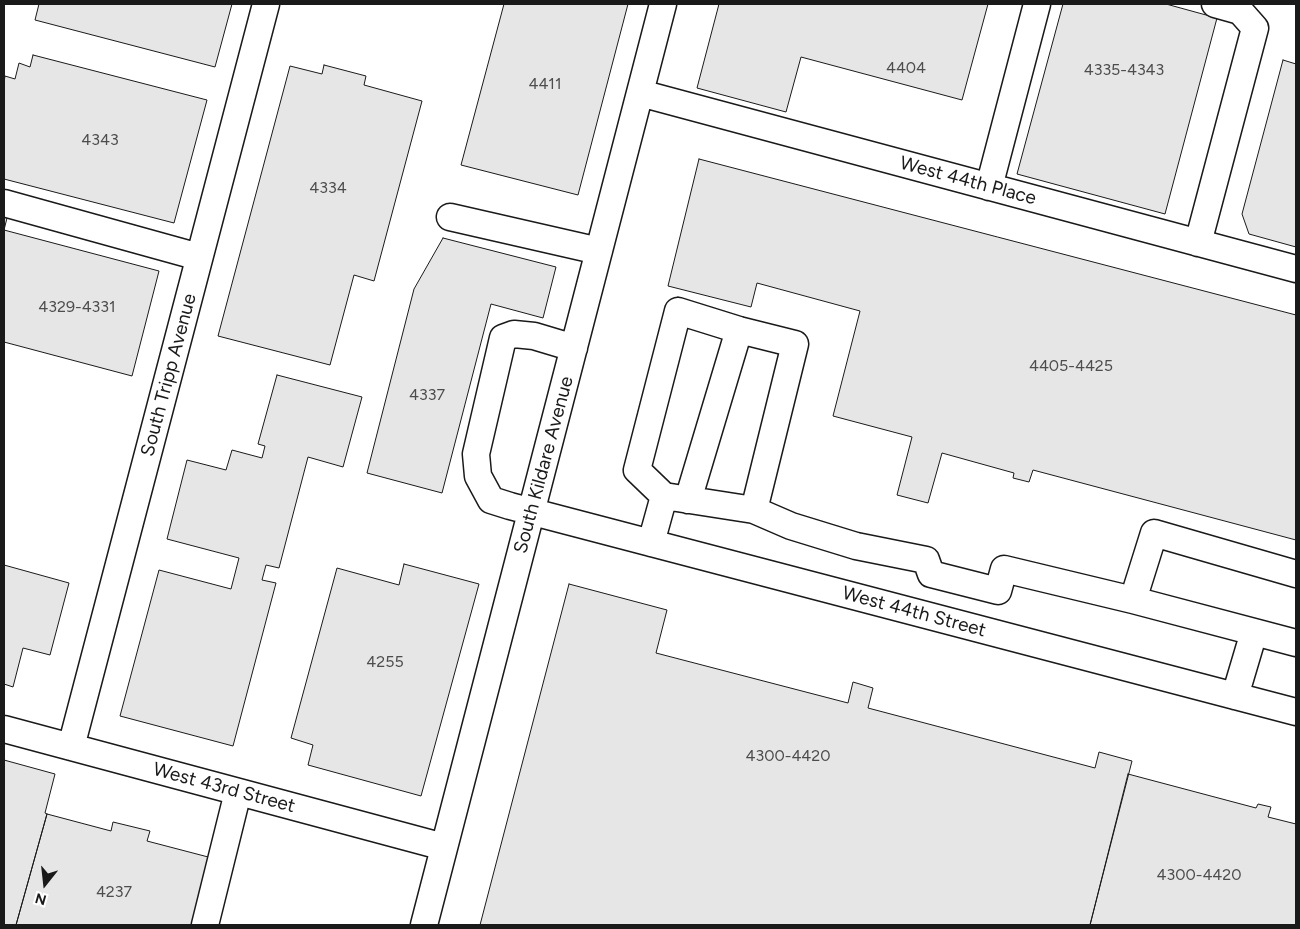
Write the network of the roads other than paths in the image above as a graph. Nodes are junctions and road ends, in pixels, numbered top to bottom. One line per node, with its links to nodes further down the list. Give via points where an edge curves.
1 (266, 4): 11 (street, South Tripp Avenue)
2 (663, 4): 5 (street, South Kildare Avenue)
3 (1037, 4): 6 (street)
4 (1215, 4): 9 (street, via 1240,11 1255,28)
5 (640, 93): 6 (street, West 44th Place); 10 (street, South Kildare Avenue)
6 (989, 187): 9 (street, West 44th Place)
7 (4, 203): 11 (street)
8 (450, 216): 10 (street)
9 (1198, 243): 12 (street, West 44th Place)
10 (599, 251): 14 (street, South Kildare Avenue)
11 (200, 258): 26 (street, South Tripp Avenue)
12 (1296, 269)
13 (739, 330): 15 (street); 15 (street, via 678,311 637,470); 16 (street, via 795,344)
14 (574, 348): 17 (street, South Kildare Avenue); 17 (street, West 44th Street, via 534,336 514,334 503,338 476,454 478,476 491,500)
15 (676, 498): 16 (street); 18 (street)
16 (754, 510): 20 (street, via 791,526 856,546 926,560 930,574 998,591 1004,569)
17 (531, 512): 18 (street, West 44th Street); 28 (street, South Kildare Avenue)
18 (651, 543): 23 (street, West 44th Street)
19 (1296, 574): 20 (street, via 1154,533)
20 (1133, 600): 21 (street)
21 (1254, 632): 22 (street); 23 (street)
22 (1296, 643)
23 (1235, 696): 24 (street, West 44th Street)
24 (1296, 712)
25 (4, 729): 26 (street, West 43rd Street)
26 (71, 747): 27 (street, West 43rd Street)
27 (238, 792): 28 (street, West 43rd Street); 29 (street)
28 (444, 847): 30 (street, South Kildare Avenue)
29 (205, 925)
30 (424, 925)

